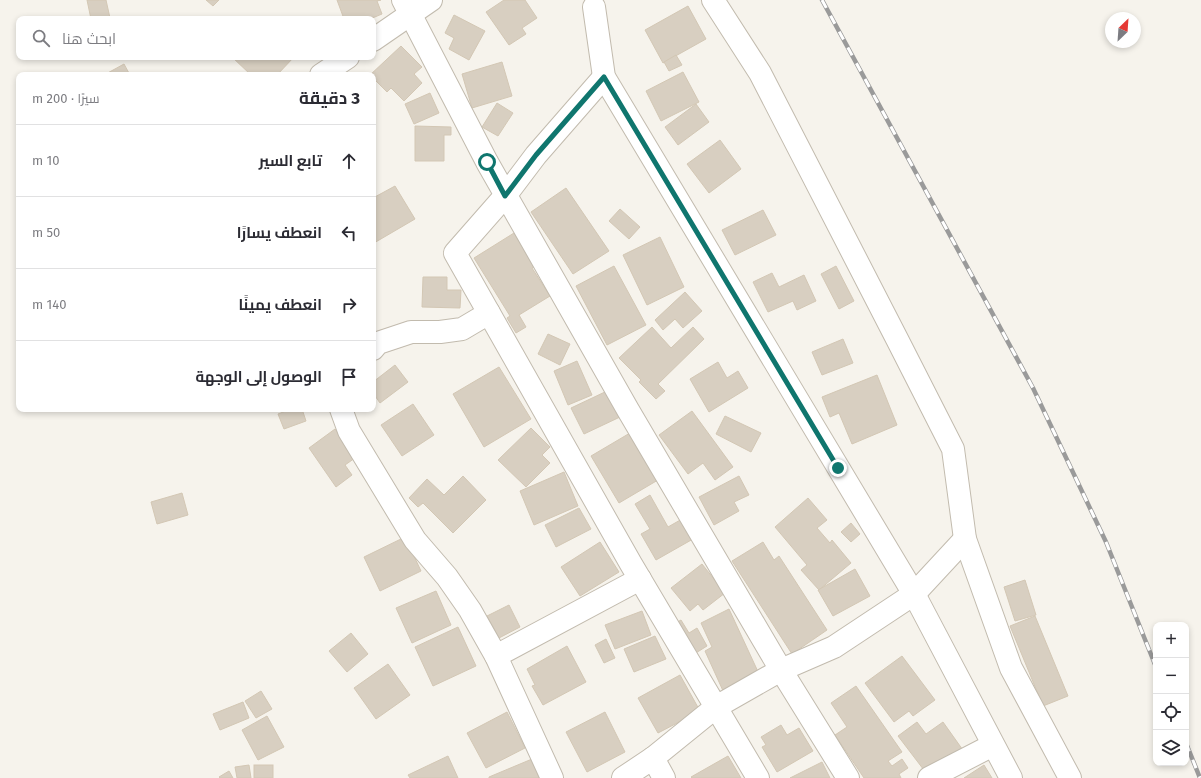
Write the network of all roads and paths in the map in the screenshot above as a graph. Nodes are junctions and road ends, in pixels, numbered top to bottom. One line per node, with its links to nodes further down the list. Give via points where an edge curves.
1 (431, 0): 4 (street)
2 (713, 0): 13 (street, via 760,73 952,449)
3 (595, 2): 8 (street)
4 (407, 7): 5 (street); 9 (street)
5 (376, 37)
6 (344, 60): 7 (street)
7 (326, 72)
8 (604, 77): 9 (street, via 536,155); 15 (street)
9 (505, 196): 10 (street, via 455,253); 17 (street)
10 (489, 313): 11 (street, via 462,329 411,332); 14 (street)
11 (376, 345)
12 (342, 412): 16 (street, via 349,431 415,540 447,577 470,610)
13 (965, 539): 15 (street); 28 (street, via 1011,668)
14 (640, 579): 16 (street); 18 (street)
15 (914, 594): 17 (street, via 834,647); 19 (street)
16 (496, 656): 21 (street)
17 (781, 670): 18 (street); 25 (street)
18 (716, 707): 20 (street); 24 (street)
19 (994, 745): 26 (street); 27 (street)
20 (653, 758): 22 (street); 23 (street)
21 (552, 778)
22 (623, 778)
23 (664, 778)
24 (758, 778)
25 (848, 778)
26 (929, 778)
27 (1011, 778)
28 (1070, 778)

